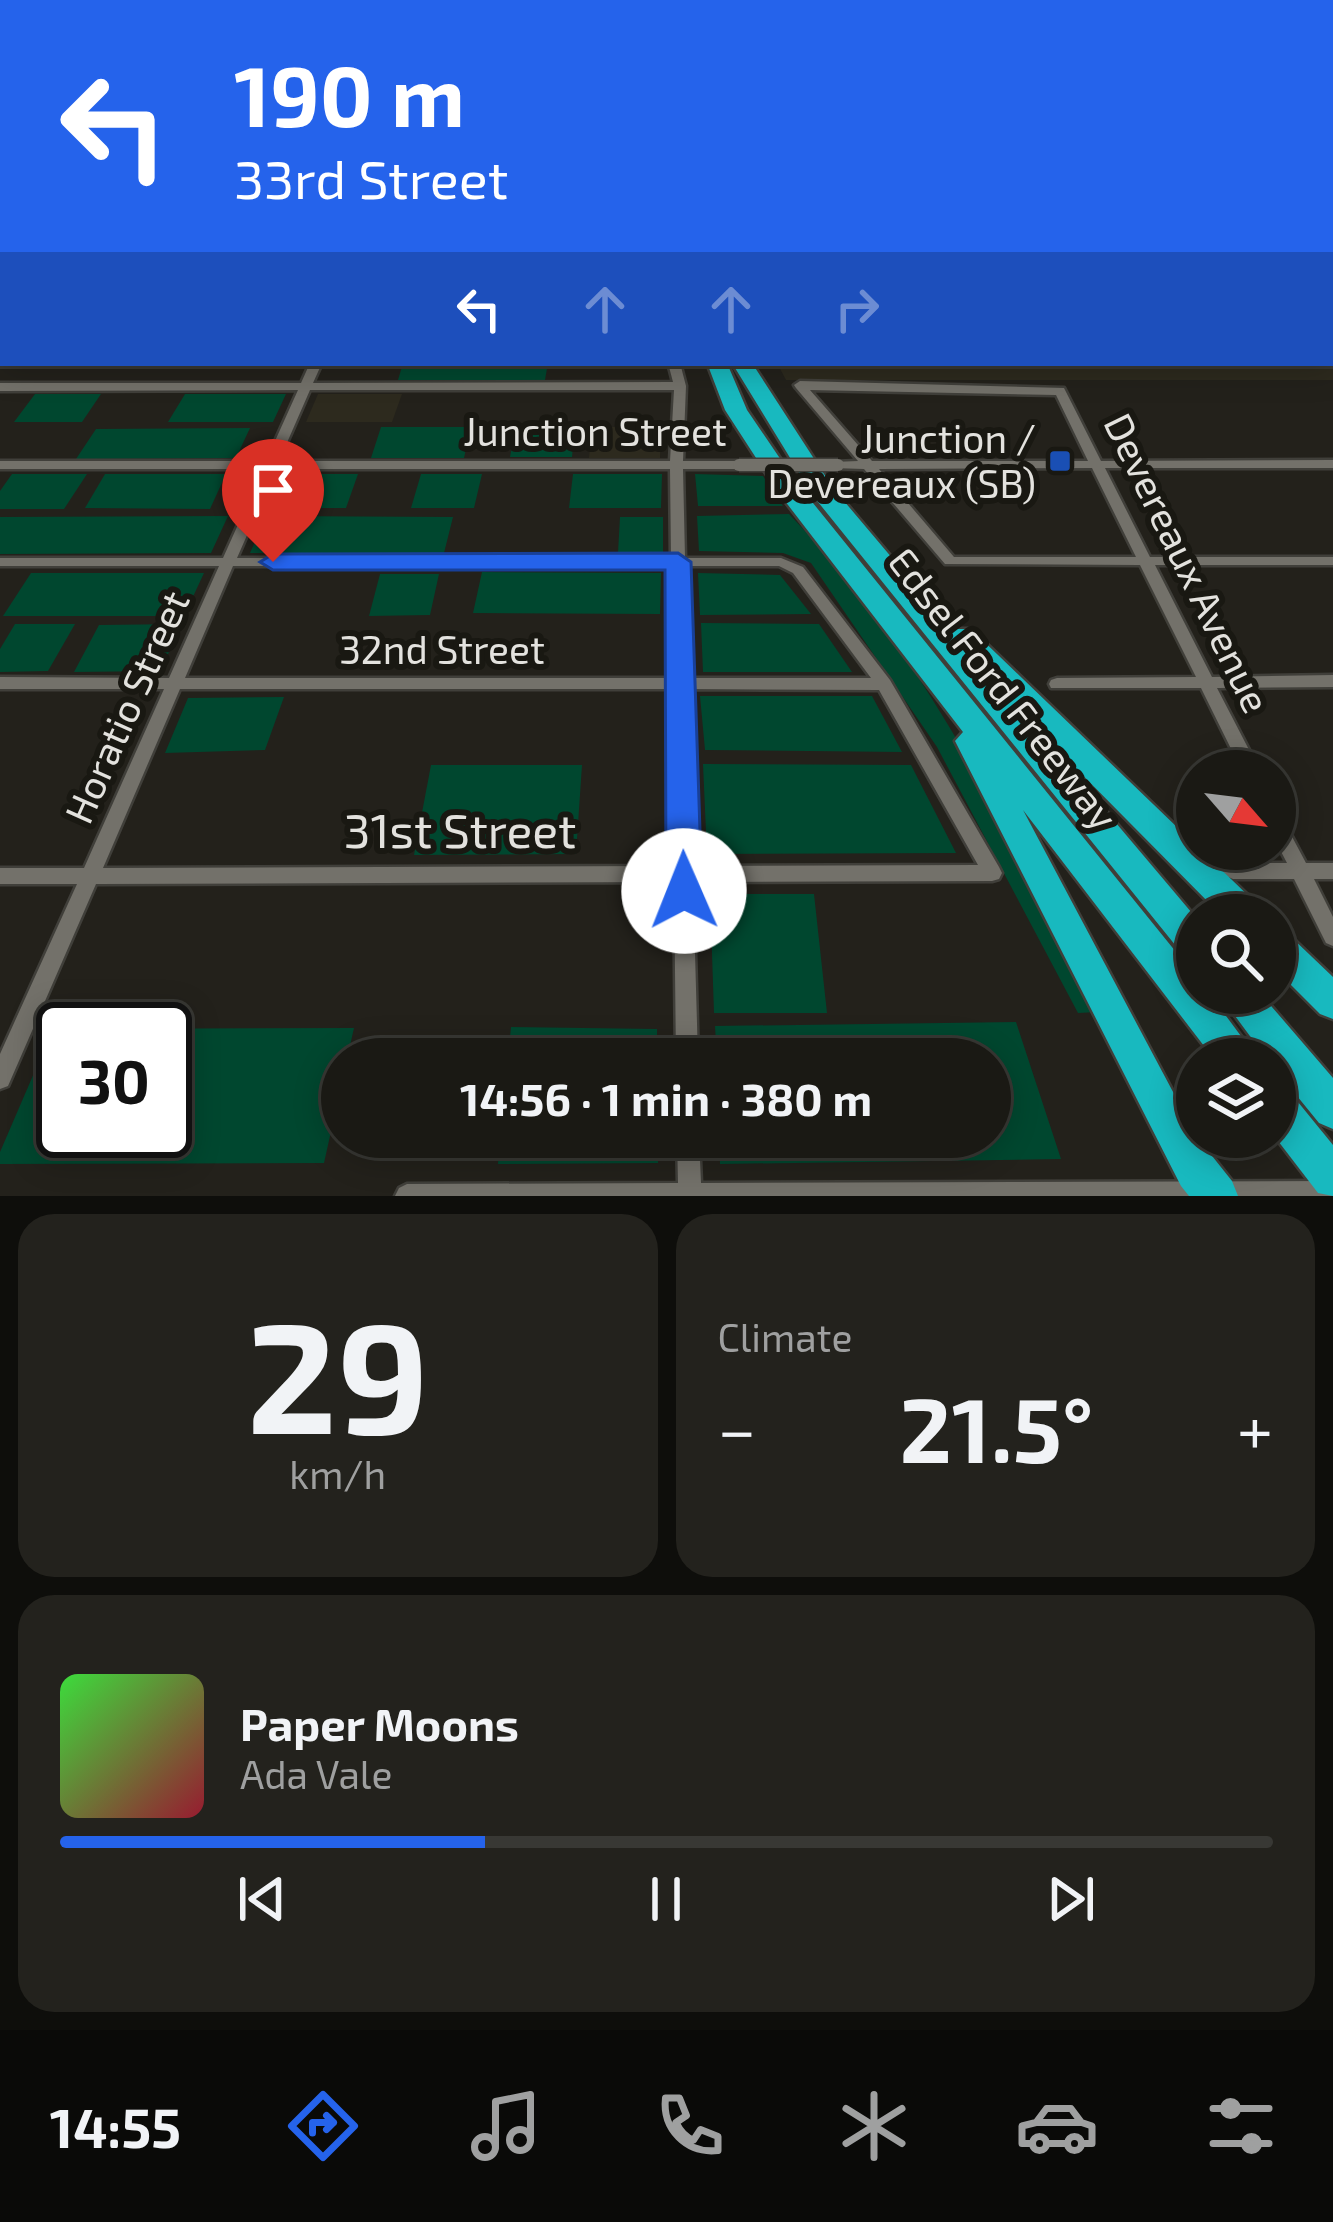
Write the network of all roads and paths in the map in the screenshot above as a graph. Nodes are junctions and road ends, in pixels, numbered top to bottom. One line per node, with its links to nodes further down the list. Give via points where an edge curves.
1 (244, 0): 2 (street)
2 (311, 0)
3 (315, 366): 9 (street, Horatio Street)
4 (675, 366): 7 (street)
5 (717, 366): 30 (highway, Edsel Ford Freeway, via 787,487)
6 (744, 366): 22 (highway, Edsel Ford Freeway, via 812,477)
7 (680, 386): 9 (street); 16 (street)
8 (0, 387): 9 (street)
9 (305, 387): 15 (street, Horatio Street)
10 (1057, 389): 11 (street, Edsel Ford Freeway, via 799,383); 12 (street, Devereaux Avenue)
11 (870, 464): 12 (street, Junction Street); 16 (street, Junction Street, bridge); 18 (street, Edsel Ford Freeway, via 950,561)
12 (1099, 464): 13 (street, Junction Street); 18 (street, Devereaux Avenue)
13 (1333, 464)
14 (0, 465): 15 (street, Junction Street)
15 (271, 465): 16 (street, Junction Street); 20 (street, Horatio Street)
16 (676, 465): 21 (street)
17 (1333, 560): 18 (street)
18 (1146, 561): 23 (street, Devereaux Avenue)
19 (0, 562): 20 (street)
20 (228, 562): 21 (street); 27 (street, Horatio Street)
21 (678, 562): 25 (street); 28 (street, via 790,565)
22 (899, 583): 39 (highway); 40 (highway, Edsel Ford Freeway)
23 (1206, 681): 24 (street); 29 (street); 31 (street, Devereaux Avenue)
24 (1333, 681)
25 (680, 682): 27 (street, 32nd Street); 28 (street, 32nd Street); 36 (street)
26 (0, 683): 27 (street, 32nd Street)
27 (174, 683): 37 (street, Horatio Street)
28 (884, 684): 36 (street, 31st Street, via 992,873)
29 (1057, 684)
30 (945, 687): 46 (highway, Edsel Ford Freeway); 54 (highway, via 1194,1166)
31 (1240, 750)
32 (1296, 863): 34 (street)
33 (1233, 871): 34 (street)
34 (1300, 871): 35 (street); 41 (street)
35 (1333, 871)
36 (684, 872): 37 (street, 31st Street); 45 (street)
37 (89, 875): 38 (street, 31st Street); 47 (street, Horatio Street)
38 (0, 876)
39 (1223, 894)
40 (1176, 919)
41 (1333, 937)
42 (1296, 966): 43 (highway)
43 (1333, 1002)
44 (1254, 1014): 48 (highway)
45 (686, 1038)
46 (1221, 1038)
47 (0, 1078)
48 (1333, 1109)
49 (1296, 1131): 51 (highway)
50 (689, 1158): 53 (street)
51 (1333, 1178)
52 (1333, 1193): 54 (street)
53 (690, 1195): 54 (street); 55 (street)
54 (1226, 1195)
55 (407, 1196)

